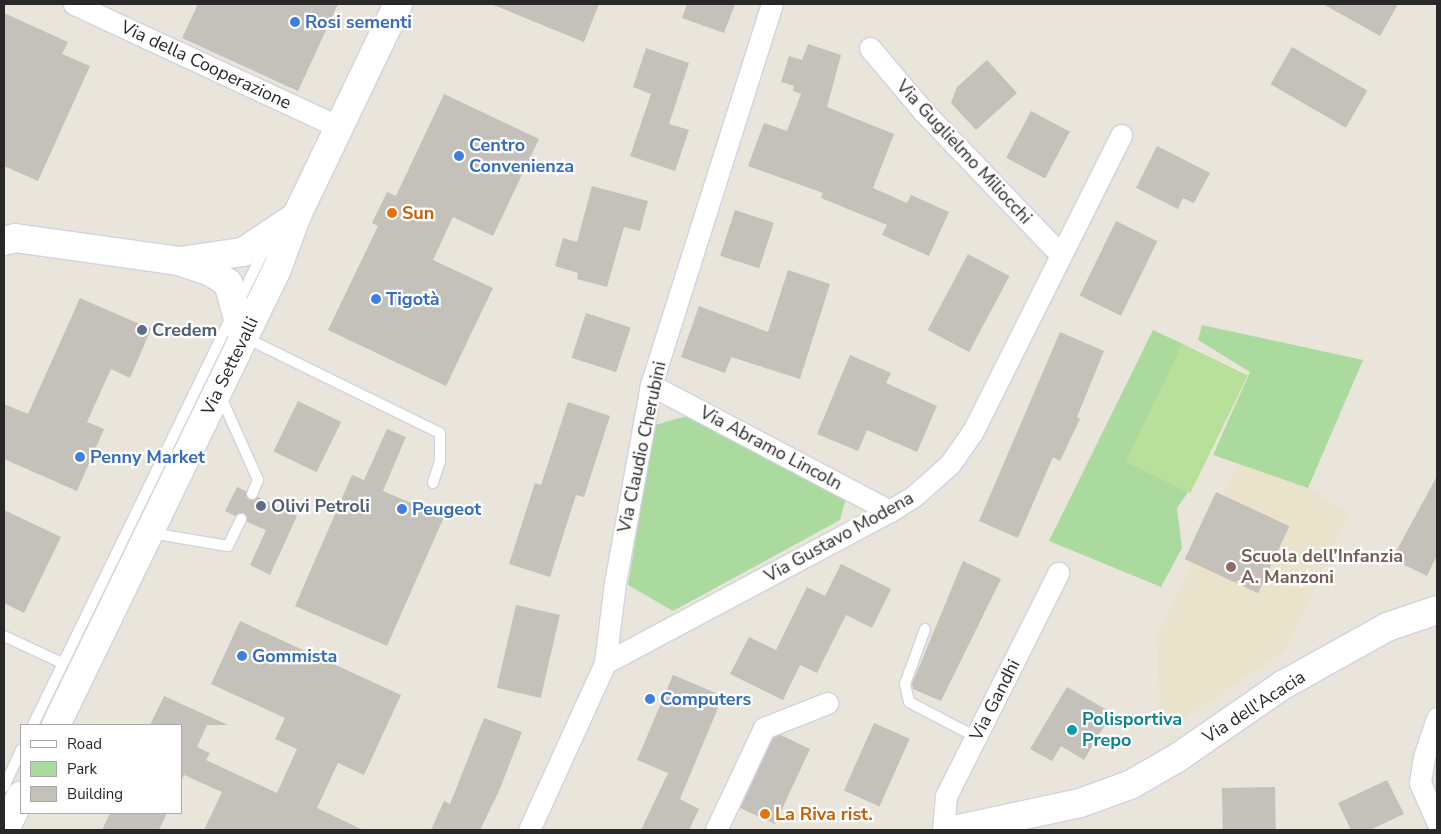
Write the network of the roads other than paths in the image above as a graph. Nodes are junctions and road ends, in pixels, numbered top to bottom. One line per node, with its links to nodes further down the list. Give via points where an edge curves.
1 (74, 4): 5 (street, Via della Cooperazione)
2 (398, 4): 5 (main road, Via Settevalli)
3 (772, 4): 14 (street, Via Claudio Cherubini)
4 (870, 48): 10 (street, Via Guglielmo Miliocchi, via 923,111)
5 (339, 127): 7 (main road, Via Settevalli)
6 (1121, 135): 10 (street, Via Gustavo Modena)
7 (297, 216): 8 (main road); 13 (main road, Via Settevalli)
8 (270, 237): 11 (main road, via 243,252 221,258); 12 (lane, Via Settevalli)
9 (4, 241): 11 (main road, via 15,238)
10 (1061, 255): 18 (street, Via Gustavo Modena, via 974,431 950,464 914,496)
11 (178, 261): 12 (main road, via 211,272 228,283)
12 (236, 306): 13 (main road); 25 (lane, Via Settevalli)
13 (243, 337): 15 (main road, Via Settevalli); 16 (lane, via 440,433 440,461)
14 (651, 384): 18 (street, Via Abramo Lincoln); 26 (street, Via Claudio Cherubini, via 615,583)
15 (218, 390): 17 (lane, via 258,480); 20 (main road, Via Settevalli)
16 (434, 484)
17 (252, 494)
18 (890, 511): 26 (street, Via Gustavo Modena)
19 (241, 518): 20 (lane, via 228,546)
20 (150, 533): 30 (main road, Via Settevalli)
21 (1058, 573): 31 (street, Via Gandhi)
22 (1437, 610): 40 (main road, Via dell'Acacia, via 1388,627 1283,685 1177,758 1130,785 1080,803)
23 (925, 629): 31 (lane, via 905,684 909,702)
24 (4, 636): 25 (lane)
25 (62, 663): 29 (lane, Via Settevalli)
26 (606, 663): 37 (street, Via Claudio Cherubini)
27 (827, 703): 38 (street, via 764,728)
28 (1437, 718): 35 (street, via 1424,757 1420,783)
29 (33, 724)
30 (56, 724)
31 (976, 737): 39 (street, Via Gandhi, via 946,796)
32 (20, 752): 33 (lane)
33 (4, 787)
34 (20, 798): 36 (main road)
35 (1437, 822)
36 (5, 830)
37 (529, 830)
38 (716, 830)
39 (942, 830)
40 (954, 830)

